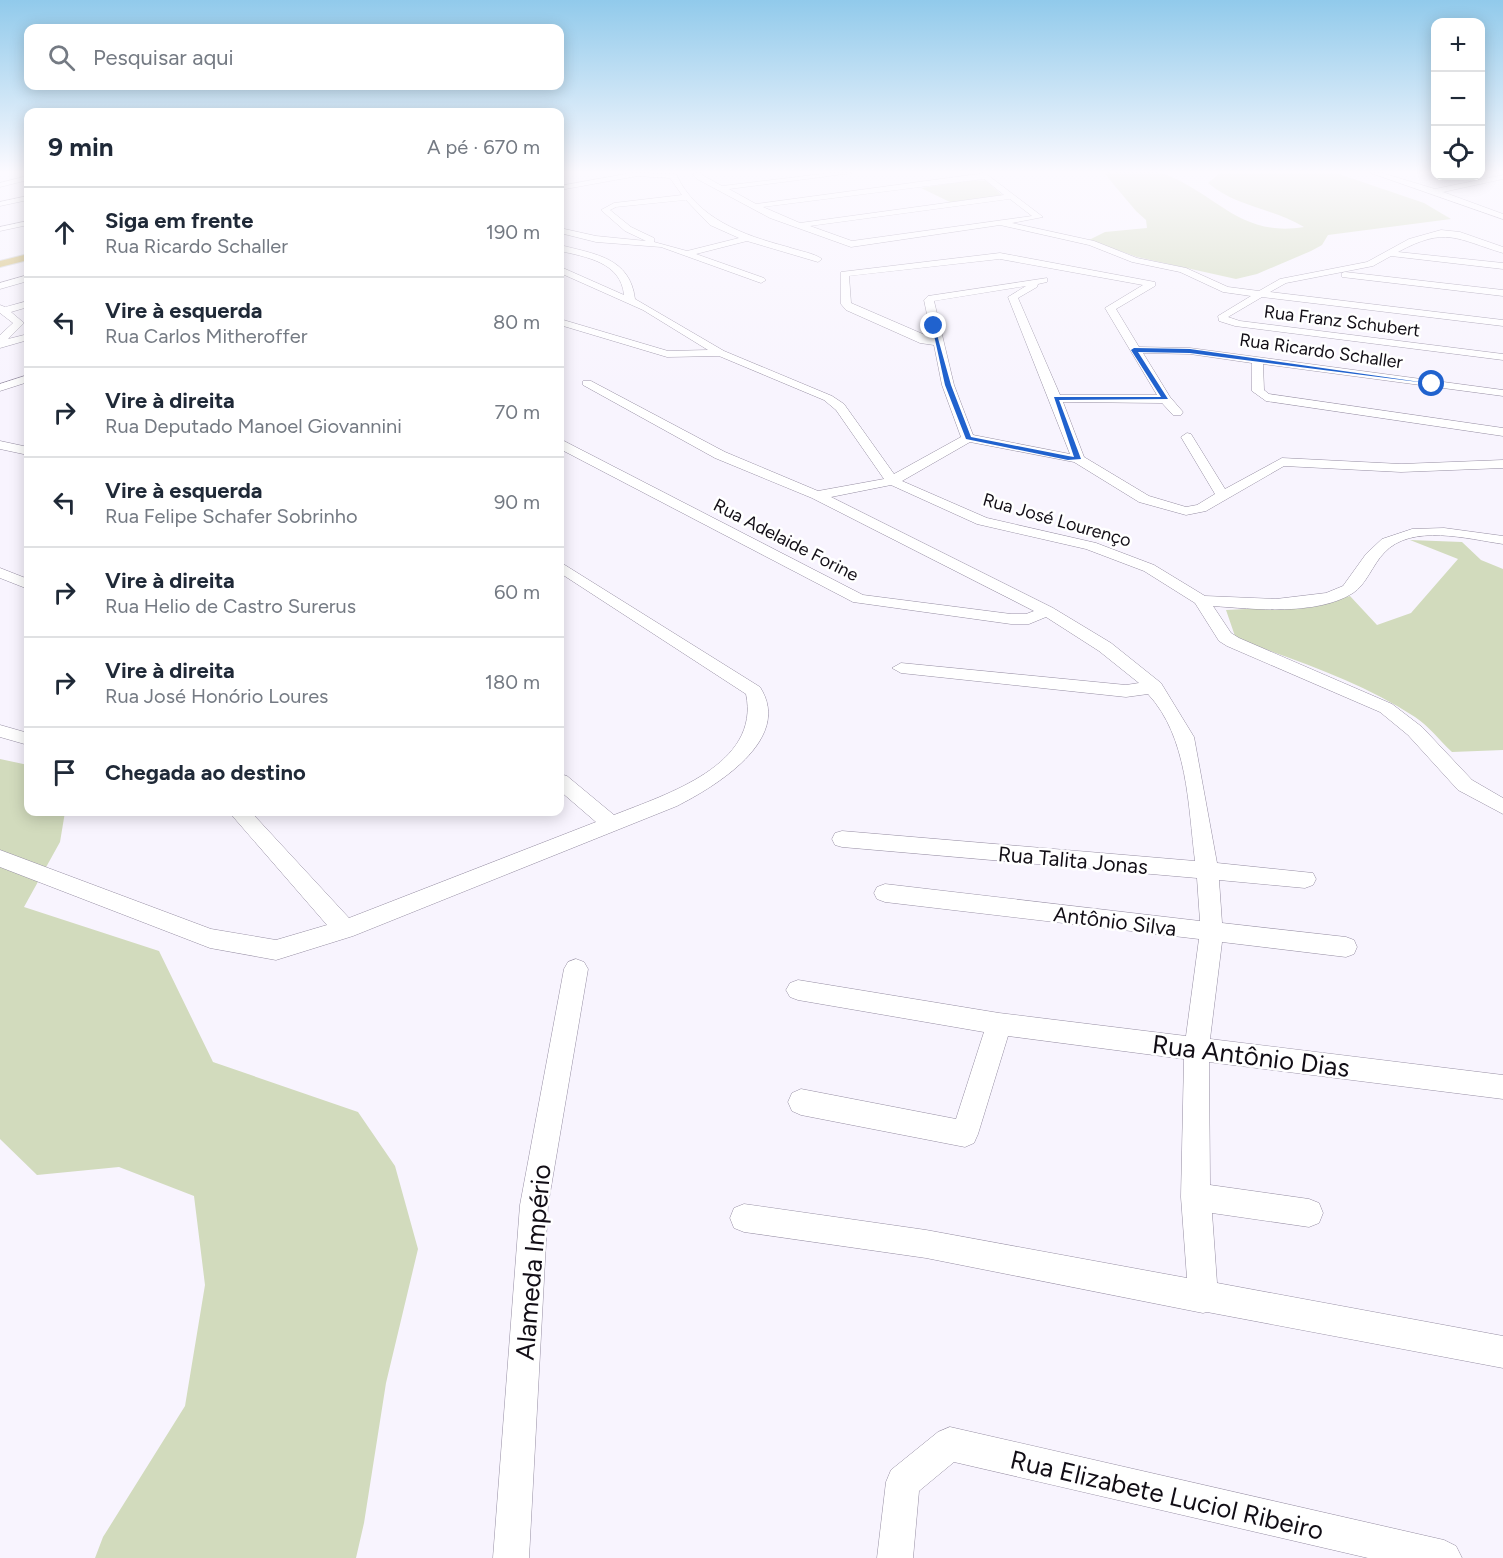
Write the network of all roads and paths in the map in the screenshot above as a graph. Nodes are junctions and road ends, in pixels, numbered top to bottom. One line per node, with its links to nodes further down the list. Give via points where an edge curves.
1 (664, 246): 9 (street)
2 (724, 246): 9 (street)
3 (772, 246): 13 (street)
4 (1098, 246): 24 (street, via 1135,260 1183,270 1226,290)
5 (1405, 246): 10 (street)
6 (24, 249): 12 (main road)
7 (564, 249): 26 (street, via 615,268 626,279)
8 (24, 253): 12 (main road)
9 (686, 254): 19 (street)
10 (1393, 254): 15 (street); 16 (street, via 1370,264)
11 (24, 258): 12 (main road)
12 (2, 259)
13 (818, 259)
14 (1060, 265): 20 (street, via 1061,270 1044,280); 32 (street, via 995,256 844,274 846,304 850,308); 34 (street, via 1152,284 1110,308)
15 (1503, 266)
16 (1332, 271): 23 (street); 24 (street, via 1283,281)
17 (564, 272): 26 (street)
18 (24, 279): 21 (street)
19 (761, 280)
20 (1025, 285): 22 (street); 25 (street)
21 (0, 286)
22 (999, 287): 25 (street); 32 (street, via 931,297)
23 (1503, 293)
24 (1260, 294): 30 (street); 36 (street, Rua Franz Schubert, via 1223,319)
25 (1013, 297): 42 (street)
26 (630, 301): 35 (street)
27 (24, 305): 28 (street)
28 (3, 309): 33 (street, via 19,322)
29 (564, 323): 35 (street, via 667,354)
30 (1503, 323)
31 (24, 338): 33 (street)
32 (937, 342): 47 (street)
33 (0, 343)
34 (1134, 350): 37 (street, Rua Ricardo Schaller, via 1190,351); 43 (street)
35 (720, 352): 53 (street, via 828,398 840,407)
36 (1503, 357)
37 (1257, 361): 41 (street, Rua Ricardo Schaller); 45 (street, via 1258,392 1266,397)
38 (24, 379): 40 (street)
39 (587, 383): 54 (street, via 720,455)
40 (0, 388)
41 (1503, 393)
42 (1056, 398): 43 (street); 51 (street)
43 (1165, 399): 44 (street)
44 (1177, 412)
45 (1503, 432)
46 (1187, 437): 55 (street)
47 (968, 438): 51 (street); 53 (street)
48 (0, 445): 50 (street)
49 (564, 446): 61 (street, Rua Adelaide Forine, via 859,598 1011,619 1029,619)
50 (24, 450)
51 (1078, 459): 55 (street, via 1144,499 1170,508 1201,508)
52 (1503, 464): 55 (street, via 1401,468 1282,462)
53 (892, 481): 54 (street); 60 (street, Rua José Lourenço, via 982,521 1116,555 1149,568)
54 (817, 495): 61 (street)
55 (1223, 496)
56 (1503, 540): 60 (street, via 1430,533 1401,537 1385,543 1349,589 1342,592 1308,602)
57 (564, 570): 69 (street, via 754,691 761,708 756,731 740,754 714,779)
58 (0, 573): 59 (street)
59 (24, 582)
60 (1201, 600): 67 (street, Rua José Lourenço, via 1225,637 1386,708 1415,731 1465,785)
61 (1047, 611): 63 (street, via 1076,627)
62 (901, 668): 63 (street, via 1126,691)
63 (1155, 687): 72 (street, via 1182,730)
64 (0, 731): 65 (street)
65 (24, 738)
66 (564, 784): 69 (street)
67 (1503, 807)
68 (243, 816): 75 (street)
69 (612, 824): 75 (street)
70 (842, 838): 72 (street, Rua Talita Jonas)
71 (0, 858): 75 (street, via 210,938 276,950)
72 (1206, 872): 73 (street, Rua Talita Jonas); 76 (street)
73 (1305, 879)
74 (885, 893): 76 (street, Antônio Silva)
75 (345, 929)
76 (1211, 933): 77 (street, Antônio Silva); 81 (street)
77 (1346, 946)
78 (576, 969): 90 (street, Alameda Império, via 534,1205)
79 (798, 990): 80 (street, Rua Antônio Dias)
80 (999, 1024): 81 (street, Rua Antônio Dias); 83 (street, via 965,1134)
81 (1197, 1049): 82 (street, Rua Antônio Dias); 84 (street)
82 (1503, 1087)
83 (801, 1102)
84 (1195, 1197): 85 (street); 87 (street)
85 (1309, 1213)
86 (744, 1218): 87 (street, via 926,1244)
87 (1203, 1298): 88 (street)
88 (1503, 1352)
89 (1386, 1552): 91 (street, Rua Elizabete Luciol Ribeiro, via 950,1444 903,1482); 92 (street, Rua Elizabete Luciol Ribeiro)
90 (511, 1558)
91 (895, 1558)
92 (1444, 1558)

